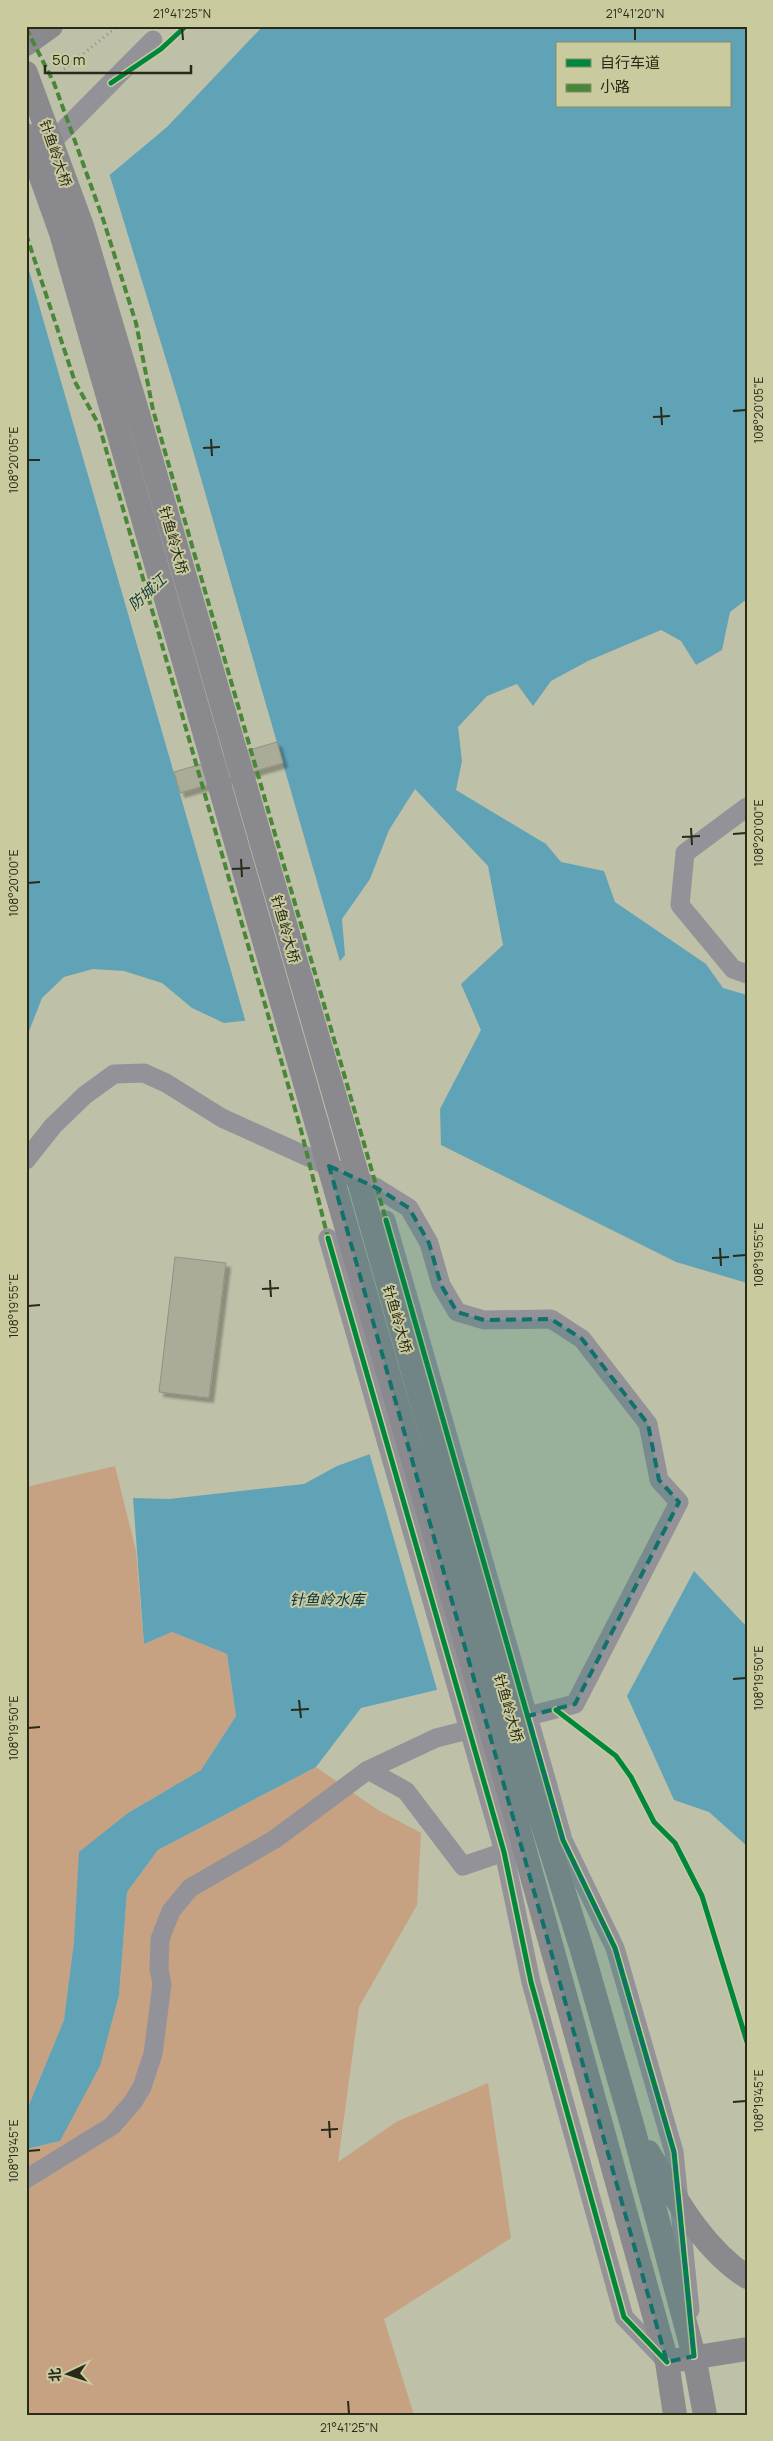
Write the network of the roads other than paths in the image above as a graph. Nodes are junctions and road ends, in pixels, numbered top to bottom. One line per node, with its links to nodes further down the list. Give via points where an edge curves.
1 (51, 26): 3 (main road)
2 (153, 40): 6 (street)
3 (26, 44)
4 (26, 73): 13 (main road, 针鱼岭大桥, bridge, via 82,226)
5 (26, 136): 14 (main road, 针鱼岭大桥, bridge, via 61,233)
6 (26, 168)
7 (747, 807): 8 (street, via 685,853 680,905 733,969)
8 (747, 974)
9 (26, 1160): 12 (street, via 53,1126 114,1074 144,1073 222,1118 377,1188 409,1208 429,1243 441,1285 457,1312 484,1320 551,1319 582,1339 648,1424 659,1480 679,1502 575,1704 436,1738)
10 (386, 1220): 13 (street, bridge)
11 (328, 1238): 14 (street, bridge)
12 (368, 1770): 15 (street, via 406,1791 462,1866); 17 (street, via 275,1839 202,1880 180,1898 160,1939 162,1984 153,2054 142,2087 112,2126)
13 (540, 1788): 16 (main road, 针鱼岭大桥); 18 (street, via 615,1948 674,2152)
14 (500, 1800): 15 (street); 22 (main road, 针鱼岭大桥)
15 (504, 1852): 22 (street, via 531,1982 624,2316)
16 (633, 2128): 18 (main road); 21 (main road)
17 (26, 2179)
18 (680, 2206): 19 (main road, via 705,2238); 21 (street)
19 (747, 2278)
20 (747, 2349): 21 (main road)
21 (694, 2356): 22 (main road); 24 (main road)
22 (667, 2362): 23 (main road, 针鱼岭大桥)
23 (675, 2415)
24 (705, 2415)

